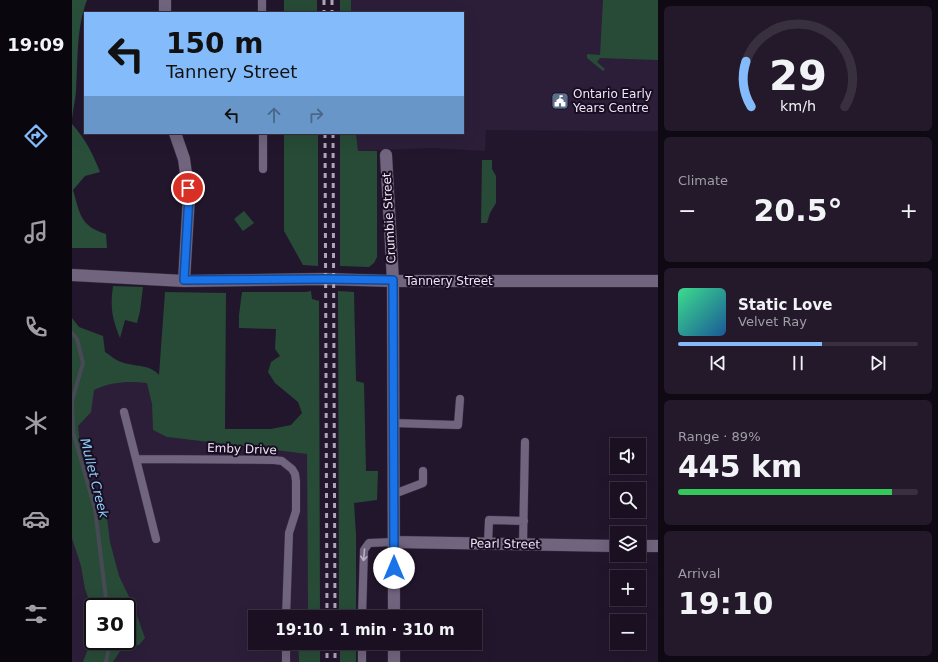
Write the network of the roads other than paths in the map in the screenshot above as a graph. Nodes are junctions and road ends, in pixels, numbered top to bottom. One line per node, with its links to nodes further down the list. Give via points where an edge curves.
1 (165, 0): 3 (street)
2 (262, 0): 4 (lane)
3 (165, 12)
4 (262, 12)
5 (175, 134): 10 (street, via 184,159 189,196)
6 (263, 134): 8 (lane)
7 (386, 155): 11 (street, Crumbie Street)
8 (263, 169)
9 (72, 275): 10 (street, Tannery Street)
10 (184, 280): 11 (street, Tannery Street)
11 (393, 280): 12 (street, Tannery Street); 15 (street, Crumbie Street)
12 (658, 281)
13 (460, 399): 15 (lane, via 458,425)
14 (124, 412): 17 (lane)
15 (393, 423): 19 (street, Crumbie Street)
16 (525, 442): 20 (lane)
17 (136, 459): 21 (lane); 28 (lane, Emby Drive, via 274,460 282,461 292,469 296,481 296,511 289,533)
18 (423, 471): 19 (lane, via 423,483)
19 (394, 494): 22 (street, Crumbie Street)
20 (524, 521): 23 (lane, via 489,520); 24 (lane)
21 (156, 539)
22 (394, 542): 23 (street, Pearl Street); 29 (lane, one-way to 29, via 369,543 364,550); 30 (street, Crumbie Street)
23 (488, 544): 24 (street, Pearl Street)
24 (524, 544): 25 (street, Pearl Street)
25 (610, 546)
26 (646, 546): 27 (street)
27 (658, 546)
28 (286, 610)
29 (362, 610)
30 (394, 610)
31 (286, 650): 34 (lane)
32 (362, 650): 35 (lane)
33 (394, 650): 36 (street)
34 (286, 662)
35 (362, 662)
36 (394, 662)

